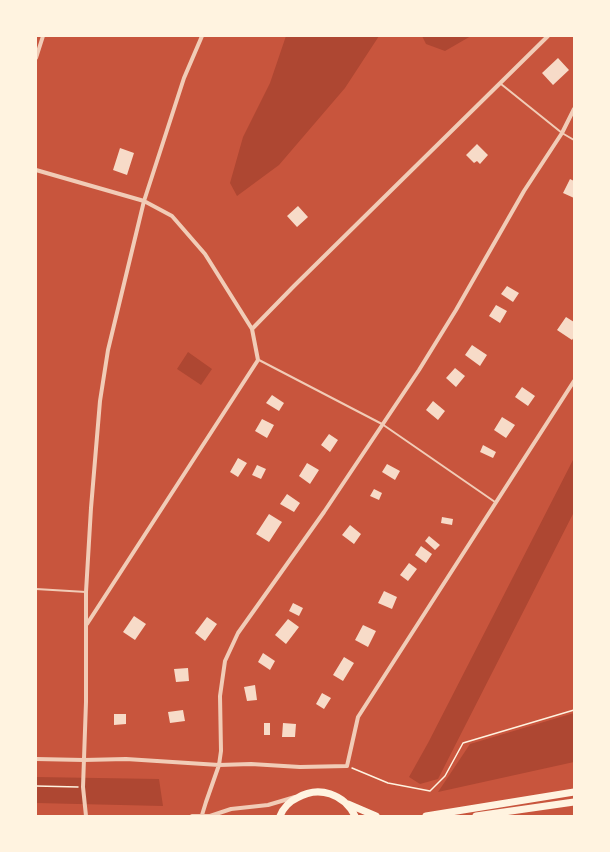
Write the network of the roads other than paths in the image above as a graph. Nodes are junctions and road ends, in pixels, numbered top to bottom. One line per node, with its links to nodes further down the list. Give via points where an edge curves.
1 (43, 36): 4 (street)
2 (202, 36): 10 (street, via 184,78)
3 (548, 36): 5 (street)
4 (36, 58)
5 (500, 83): 7 (lane); 11 (street)
6 (574, 109): 7 (street)
7 (562, 133): 8 (lane); 14 (street, via 524,191 419,370)
8 (574, 140)
9 (36, 170): 10 (street)
10 (144, 201): 11 (street, via 172,216 205,254); 17 (street, via 108,350 100,402 90,508)
11 (252, 329): 12 (street)
12 (258, 360): 14 (lane); 18 (street)
13 (574, 381): 15 (street)
14 (382, 424): 15 (lane); 21 (street, via 324,512 238,633 225,661 220,696)
15 (495, 502): 21 (street, via 358,717 347,766)
16 (36, 589): 17 (lane)
17 (86, 592): 18 (street)
18 (86, 625): 20 (street)
19 (36, 759): 20 (street)
20 (84, 760): 21 (street, via 126,759); 26 (street)
21 (219, 765): 28 (street)
22 (574, 792): 33 (main road)
23 (303, 794): 25 (main road, via 326,792 340,797); 29 (street, via 268,805 231,809); 30 (main road, via 291,801)
24 (574, 802): 34 (main road)
25 (347, 804): 31 (main road); 32 (main road)
26 (86, 816)
27 (192, 816): 28 (street)
28 (202, 816): 29 (street)
29 (211, 816)
30 (280, 816)
31 (355, 816)
32 (376, 816)
33 (426, 816)
34 (476, 816)

